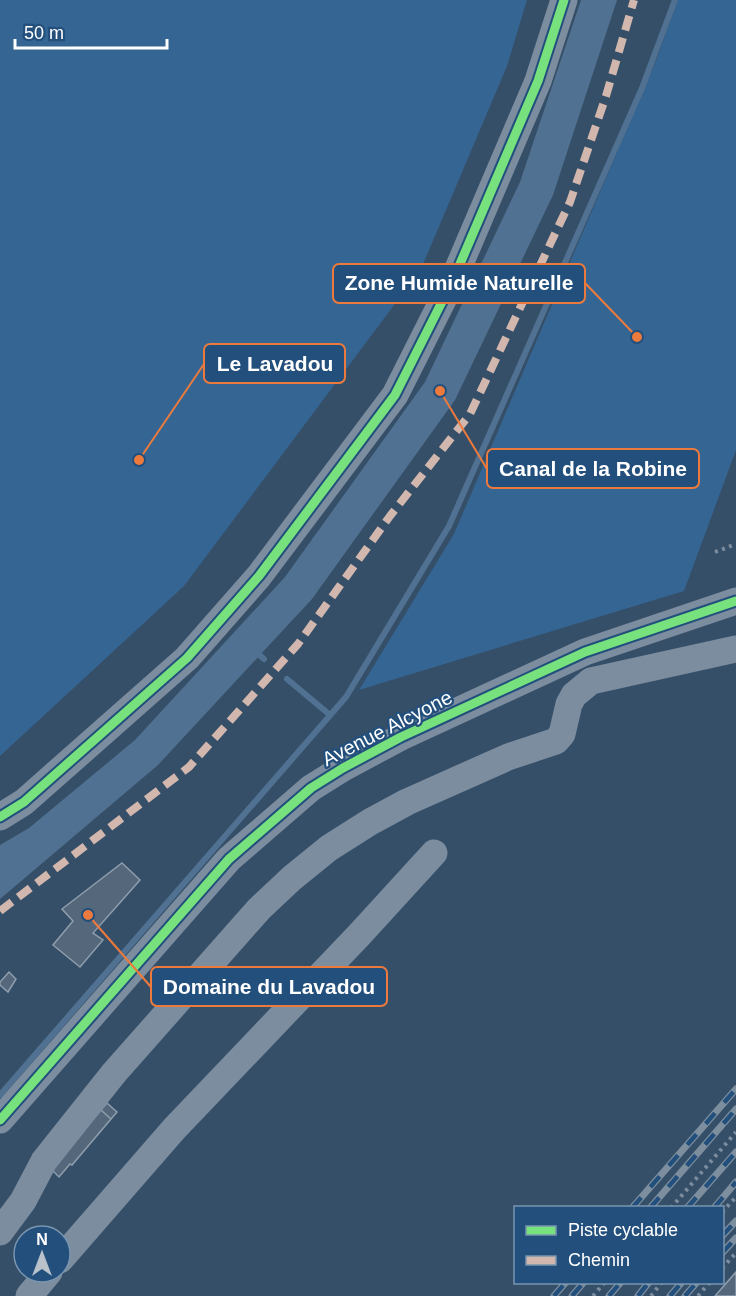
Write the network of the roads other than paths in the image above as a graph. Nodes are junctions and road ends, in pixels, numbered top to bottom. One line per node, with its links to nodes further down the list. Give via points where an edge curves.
1 (564, 0): 4 (street, via 538,81 473,234 395,395 259,576 187,658 24,802)
2 (736, 601): 6 (street, Avenue Alcyone, via 585,652 392,741 311,788 229,859)
3 (736, 649): 7 (street, via 591,681 569,704 560,739 508,757 407,802 320,855 259,909 114,1073 44,1161)
4 (0, 818)
5 (434, 853): 8 (street, via 174,1129)
6 (0, 1120)
7 (0, 1232)
8 (72, 1246)
9 (38, 1284): 10 (street)
10 (28, 1296)

